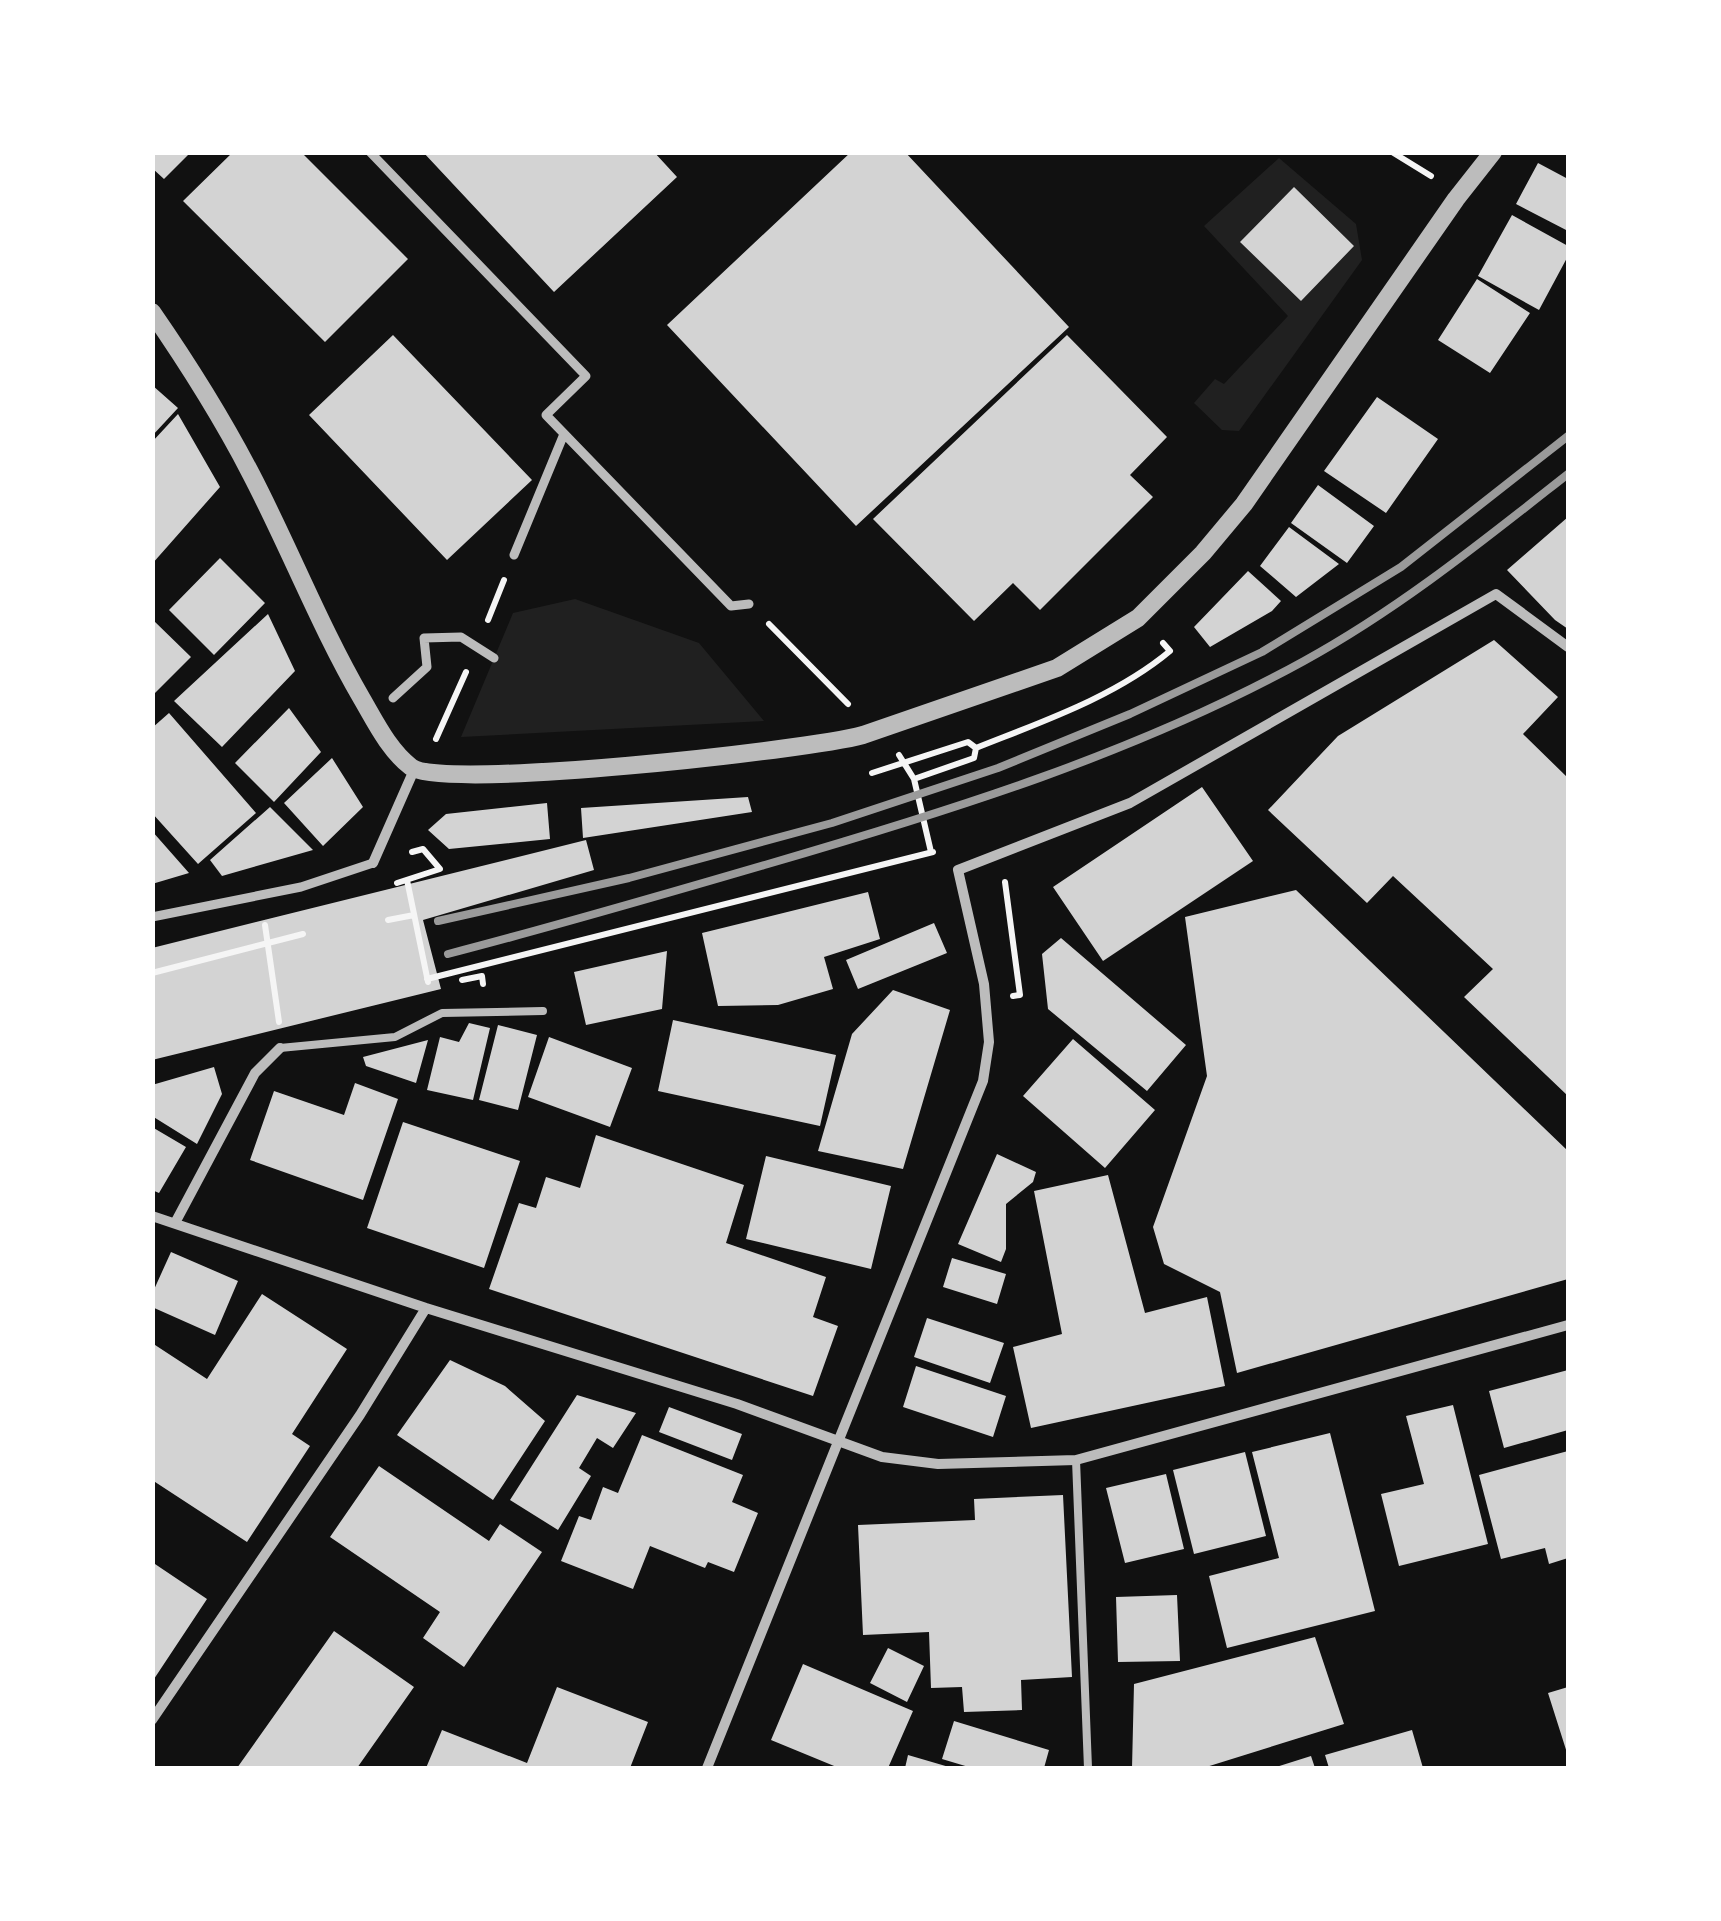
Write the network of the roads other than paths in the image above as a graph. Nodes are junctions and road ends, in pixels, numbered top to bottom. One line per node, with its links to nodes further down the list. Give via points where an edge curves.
1 (370, 152): 4 (street, via 586,376 546,415)
2 (1493, 152): 10 (street, via 1204,553 1138,618 1074,659 831,744 504,773)
3 (152, 312): 10 (street, via 251,475 338,658 386,740)
4 (564, 434): 5 (street); 6 (street, via 731,606)
5 (514, 555)
6 (749, 604)
7 (1568, 647): 19 (street, via 1496,594 1130,803 958,870 984,984 990,1042 983,1081)
8 (494, 658): 9 (street, via 461,637 424,638 427,667)
9 (393, 698)
10 (414, 770): 11 (street)
11 (373, 864): 12 (street)
12 (152, 916)
13 (542, 1012): 14 (lane, via 442,1013 395,1037)
14 (280, 1048): 16 (street, via 255,1073)
15 (152, 1216): 16 (street)
16 (174, 1223): 17 (street)
17 (426, 1308): 19 (street, via 737,1404); 21 (street)
18 (1568, 1325): 20 (street)
19 (839, 1443): 20 (street, via 882,1458 938,1464); 22 (street)
20 (1076, 1460): 23 (lane)
21 (152, 1720)
22 (707, 1768)
23 (1088, 1768)

